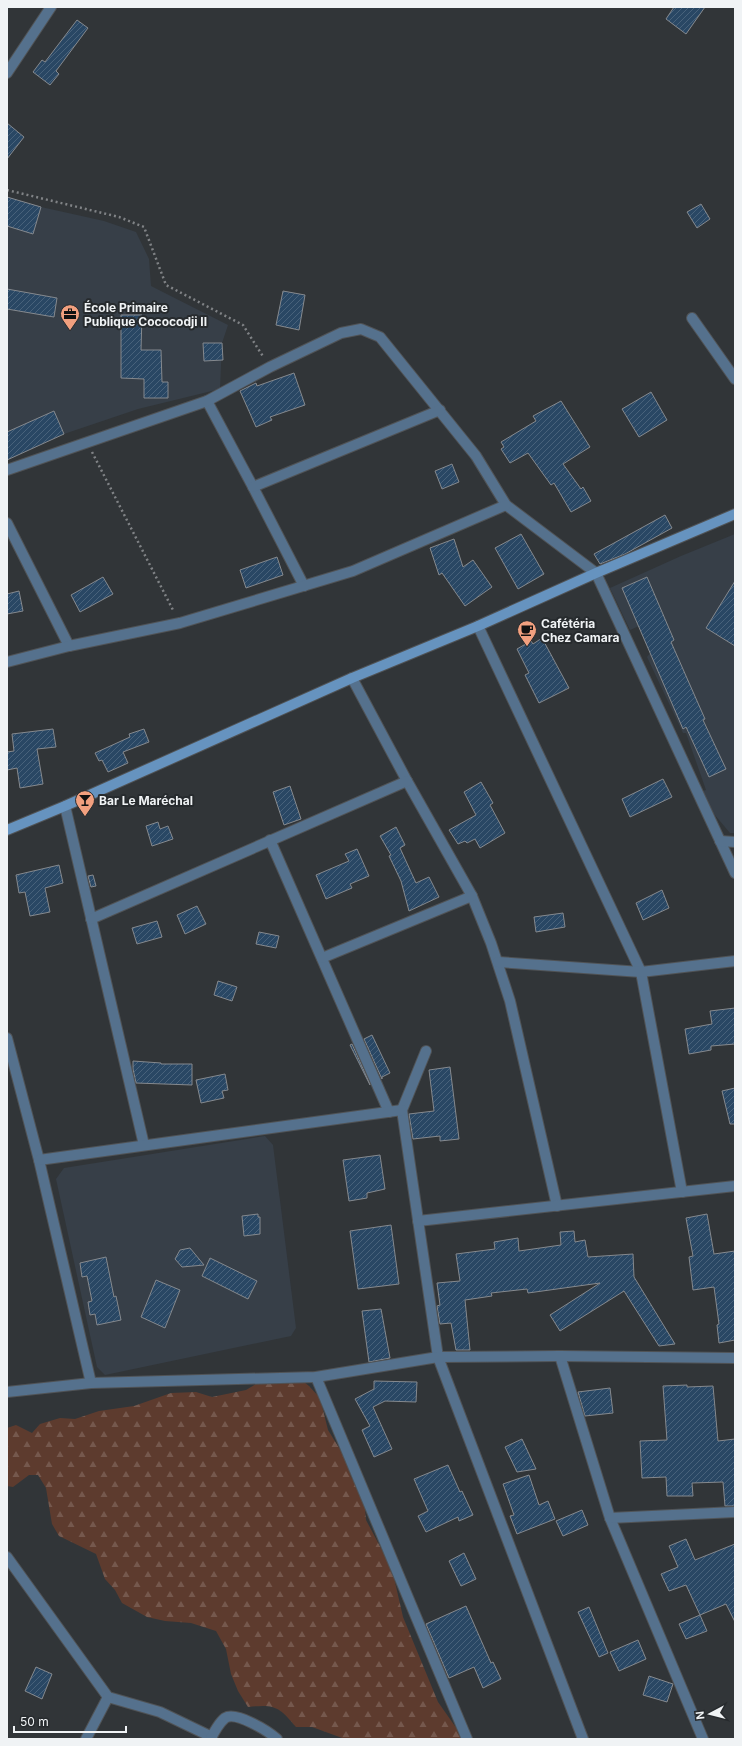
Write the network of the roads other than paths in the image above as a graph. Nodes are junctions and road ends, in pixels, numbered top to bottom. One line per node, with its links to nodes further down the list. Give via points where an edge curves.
1 (52, 7): 2 (street)
2 (7, 73)
3 (692, 318): 4 (street)
4 (734, 375)
5 (206, 401): 6 (street, via 341,333 361,329 380,337); 7 (street); 8 (street)
6 (440, 410): 8 (street); 9 (street, via 476,456)
7 (7, 470)
8 (253, 487): 13 (street)
9 (506, 505): 12 (street); 13 (street, via 352,571)
10 (735, 514): 12 (street)
11 (7, 523): 15 (street)
12 (596, 574): 14 (street); 22 (street)
13 (304, 586): 15 (street, via 180,623)
14 (478, 626): 17 (street); 30 (street)
15 (70, 646): 16 (street)
16 (7, 662)
17 (352, 678): 18 (street); 19 (street)
18 (407, 781): 21 (street); 25 (street)
19 (65, 806): 20 (street); 26 (street)
20 (7, 830)
21 (270, 840): 26 (street); 27 (street)
22 (720, 841): 23 (street); 24 (street)
23 (735, 842)
24 (735, 873)
25 (472, 896): 27 (street); 29 (street)
26 (92, 919): 35 (street)
27 (322, 958): 34 (street)
28 (735, 961): 30 (street)
29 (498, 962): 30 (street); 39 (street, via 510,1001)
30 (641, 972): 38 (street)
31 (7, 1038): 36 (street)
32 (426, 1051): 33 (street)
33 (402, 1110): 34 (street); 40 (street)
34 (389, 1112): 35 (street)
35 (144, 1145): 36 (street)
36 (39, 1160): 45 (street)
37 (735, 1186): 38 (street)
38 (682, 1192): 39 (street)
39 (557, 1206): 40 (street)
40 (418, 1221): 42 (street)
41 (560, 1356): 42 (street); 43 (street); 48 (street)
42 (438, 1357): 44 (street); 55 (street)
43 (735, 1358)
44 (316, 1377): 45 (street); 54 (street)
45 (91, 1383): 46 (street)
46 (7, 1392)
47 (735, 1512): 48 (street)
48 (610, 1518): 56 (street)
49 (7, 1557): 50 (street)
50 (108, 1697): 51 (street, via 160,1712); 52 (street)
51 (211, 1738): 53 (street, via 224,1719 239,1717)
52 (86, 1739)
53 (278, 1739)
54 (467, 1739)
55 (583, 1739)
56 (703, 1739)

